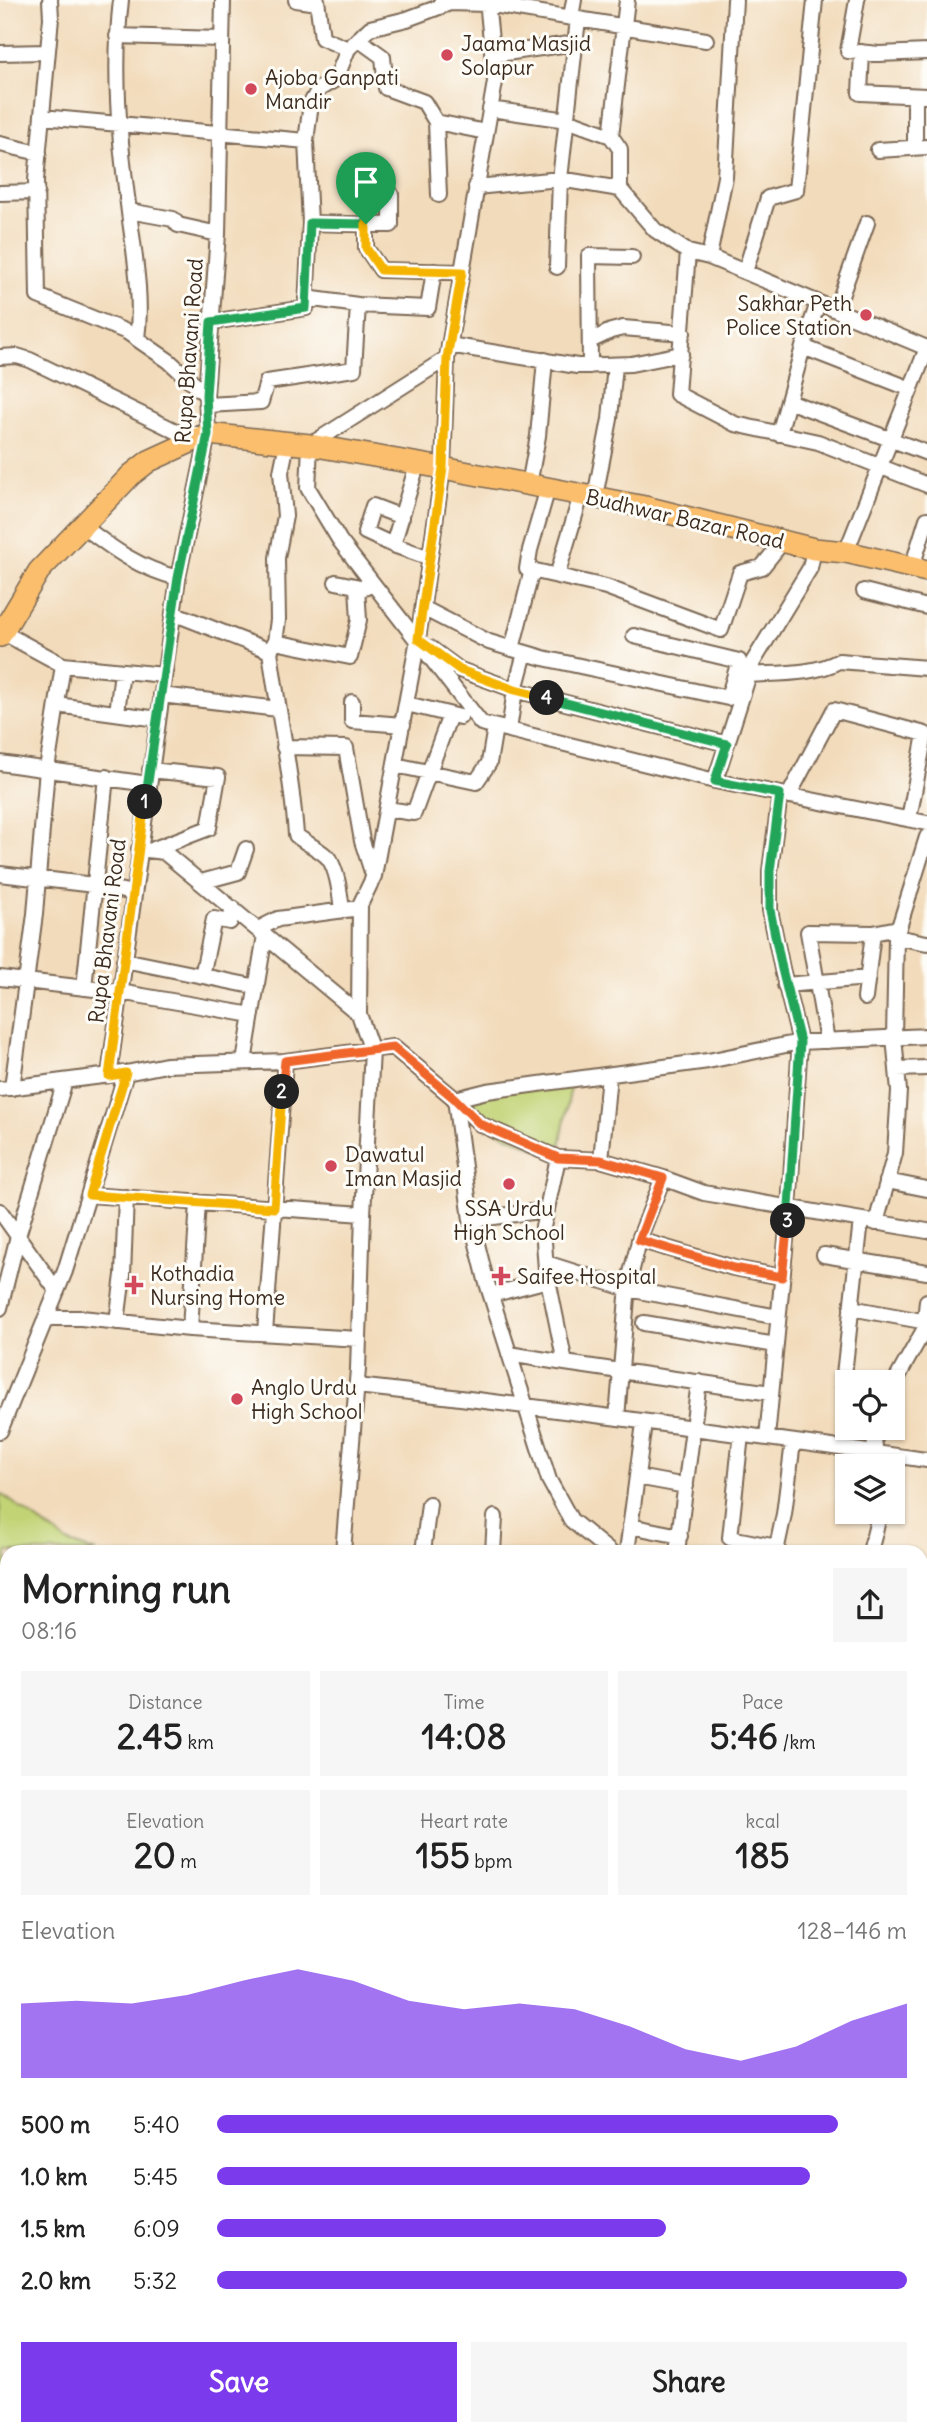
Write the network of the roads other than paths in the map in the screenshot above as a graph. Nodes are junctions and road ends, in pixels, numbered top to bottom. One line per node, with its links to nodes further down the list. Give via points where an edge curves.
1 (50, 0): 20 (street)
2 (121, 0): 15 (street)
3 (223, 0): 16 (street, Rupa Bhavani Road)
4 (296, 0): 10 (street)
5 (574, 0): 13 (street)
6 (627, 0): 14 (street)
7 (735, 0): 53 (street, via 725,177)
8 (816, 0): 57 (street, via 796,190 768,198)
9 (857, 0): 21 (street, via 848,51)
10 (317, 1): 19 (street, via 322,38)
11 (445, 1): 12 (street); 19 (street, via 407,19 370,28)
12 (487, 1): 13 (street); 24 (street)
13 (575, 18): 14 (street); 18 (street)
14 (625, 26): 17 (street); 33 (street)
15 (117, 36): 16 (street); 30 (street)
16 (220, 38): 31 (street, Rupa Bhavani Road)
17 (706, 40)
18 (576, 43): 24 (street); 28 (street)
19 (353, 44): 29 (street, via 383,57 386,88 424,102); 34 (street, via 335,79 319,89 311,103)
20 (47, 52): 23 (street); 27 (street)
21 (862, 52): 22 (street); 25 (street, via 860,93)
22 (927, 52)
23 (0, 53)
24 (492, 55): 26 (street, via 495,82)
25 (921, 96): 36 (street)
26 (490, 109): 28 (street); 32 (street)
27 (41, 117): 30 (street); 38 (street)
28 (567, 120): 33 (street); 39 (street)
29 (436, 122): 32 (street); 45 (street)
30 (118, 124): 31 (street); 46 (street)
31 (219, 132): 34 (street); 50 (street, Rupa Bhavani Road)
32 (486, 132): 40 (street)
33 (611, 136): 41 (street, via 620,149)
34 (306, 141): 47 (street)
35 (0, 144): 38 (street)
36 (921, 147): 37 (street)
37 (878, 150)
38 (39, 153): 42 (street)
39 (560, 179): 40 (street); 41 (street); 54 (street)
40 (476, 187): 56 (street)
41 (620, 189): 51 (street, via 655,230)
42 (37, 192): 43 (street); 64 (street, via 38,296)
43 (0, 193)
44 (391, 194): 49 (street, via 391,225)
45 (439, 195)
46 (129, 211): 50 (street); 64 (street, via 138,291)
47 (310, 223): 49 (street); 58 (street)
48 (867, 223): 61 (street)
49 (366, 224): 55 (street, via 366,248 381,270)
50 (218, 234): 62 (street, Rupa Bhavani Road)
51 (688, 252): 53 (street); 63 (street)
52 (632, 257): 65 (street, via 589,256)
53 (709, 257): 57 (street)
54 (557, 267)
55 (434, 271): 56 (street); 60 (street, via 428,308)
56 (462, 272): 68 (street)
57 (745, 272): 59 (street)
58 (306, 298): 60 (street); 62 (street, via 306,308)
59 (818, 303): 61 (street); 66 (street)
60 (358, 304): 75 (street, via 354,369 267,382 261,402)
61 (836, 310): 67 (street)
62 (211, 322): 75 (street, Rupa Bhavani Road)
63 (683, 333): 65 (street, via 623,328); 69 (street)
64 (137, 339): 75 (street, via 169,361)
65 (590, 341): 73 (street)
66 (803, 347): 74 (street); 76 (street)
67 (927, 348): 74 (street)
68 (448, 351): 71 (street); 81 (street); 85 (street)
69 (681, 354): 72 (street); 78 (street, via 677,394 735,424)
70 (0, 357): 77 (street, via 30,360 182,434)
71 (545, 360): 73 (street); 87 (street)
72 (614, 365): 73 (street); 88 (street, via 610,419)
73 (590, 366)
74 (911, 389): 79 (street)
75 (206, 400): 77 (street, Rupa Bhavani Road)
76 (788, 401): 78 (street); 79 (street)
77 (208, 434): 80 (highway, Budhwar Bazar Road); 91 (highway, via 149,461); 100 (street, Rupa Bhavani Road)
78 (779, 434): 84 (street, via 818,442)
79 (891, 439): 82 (street); 84 (street)
80 (287, 443): 81 (highway, Budhwar Bazar Road); 111 (street, via 281,472 285,516 277,558 278,620)
81 (310, 446): 83 (highway, Budhwar Bazar Road); 103 (street, via 308,488)
82 (927, 453)
83 (417, 465): 85 (highway, Budhwar Bazar Road); 89 (street)
84 (881, 467): 86 (street); 95 (street)
85 (443, 468): 87 (highway, Budhwar Bazar Road); 96 (street)
86 (927, 485)
87 (539, 487): 88 (highway, Budhwar Bazar Road); 98 (street, via 527,569)
88 (588, 496): 92 (highway, Budhwar Bazar Road); 99 (street)
89 (402, 517): 93 (street); 93 (street, via 373,506 365,533)
90 (927, 519): 97 (street)
91 (83, 526): 100 (street, via 151,571); 108 (highway, via 39,571)
92 (783, 541): 94 (highway, Budhwar Bazar Road); 99 (street, via 762,567 740,573 721,630 606,587)
93 (393, 545): 96 (street)
94 (814, 549): 95 (highway, Budhwar Bazar Road); 117 (street, via 810,568)
95 (846, 552): 97 (highway, Budhwar Bazar Road)
96 (430, 558): 106 (street)
97 (920, 569)
98 (532, 570): 99 (street); 112 (street)
99 (557, 576)
100 (178, 578): 107 (street, Rupa Bhavani Road)
101 (336, 582): 102 (street)
102 (357, 587): 103 (street); 111 (street, via 359,620 350,657)
103 (377, 590): 110 (street)
104 (864, 592): 105 (street)
105 (927, 607)
106 (423, 608): 110 (street); 112 (street, via 489,642)
107 (173, 613): 111 (street); 116 (street, Rupa Bhavani Road)
108 (1, 634): 113 (street)
109 (634, 636): 112 (street, via 739,661 728,698)
110 (418, 639): 118 (street, via 460,670); 121 (street); 127 (street, via 481,723)
111 (272, 646): 123 (street)
112 (519, 651): 118 (street)
113 (63, 665): 115 (street); 122 (street)
114 (927, 668): 117 (street, via 839,661 806,670)
115 (122, 671): 116 (street); 124 (street)
116 (164, 675): 119 (street, Rupa Bhavani Road)
117 (749, 675): 128 (street)
118 (515, 690): 127 (street); 128 (street)
119 (161, 695): 123 (street); 125 (street, Rupa Bhavani Road)
120 (352, 702): 126 (street, via 352,721)
121 (407, 704): 126 (street); 133 (street, via 455,716)
122 (57, 705): 124 (street); 132 (street)
123 (278, 709): 129 (street)
124 (117, 713): 125 (street)
125 (158, 719): 135 (street, Rupa Bhavani Road)
126 (403, 726): 131 (street)
127 (502, 728): 133 (street, via 476,782); 136 (street)
128 (727, 744): 136 (street)
129 (284, 747): 145 (street, via 346,748 362,841); 152 (street, via 293,786 296,835 328,859)
130 (0, 763): 132 (street)
131 (396, 765): 133 (street); 138 (street)
132 (47, 769): 134 (street); 146 (street)
133 (429, 772): 138 (street, via 414,813)
134 (106, 777): 135 (street); 148 (street)
135 (149, 777): 143 (street, Rupa Bhavani Road); 143 (street, via 218,777 209,828)
136 (715, 781): 137 (street)
137 (784, 795): 139 (street); 139 (street, via 834,710 925,734); 163 (street, via 770,871 770,910)
138 (387, 808): 145 (street)
139 (909, 819): 140 (street)
140 (927, 823)
141 (927, 837): 154 (street)
142 (246, 849): 147 (street, via 239,872)
143 (144, 850): 147 (street, via 164,852); 149 (street, Rupa Bhavani Road)
144 (0, 874): 146 (street)
145 (374, 876): 151 (street)
146 (38, 878): 148 (street); 161 (street)
147 (201, 882): 150 (street)
148 (94, 885): 149 (street); 165 (street)
149 (133, 893): 157 (street, Rupa Bhavani Road)
150 (233, 908): 153 (street); 158 (street, via 230,922 214,919)
151 (360, 908): 152 (street); 168 (street)
152 (342, 910): 153 (street, via 278,919)
153 (262, 932): 164 (street); 168 (street)
154 (897, 932): 155 (street); 156 (street); 171 (street)
155 (873, 933): 160 (street); 162 (street, via 808,932)
156 (927, 943)
157 (124, 960): 158 (street); 166 (street, Rupa Bhavani Road)
158 (201, 976): 164 (street)
159 (0, 978): 161 (street)
160 (868, 978): 162 (street); 167 (street)
161 (25, 981): 165 (street); 183 (street)
162 (817, 982): 163 (street); 172 (street)
163 (785, 985): 173 (street)
164 (257, 986): 169 (street)
165 (84, 988): 166 (street)
166 (120, 992): 169 (street); 181 (street, Rupa Bhavani Road)
167 (866, 998)
168 (359, 1014): 174 (street)
169 (252, 1015): 176 (street)
170 (927, 1036): 171 (street)
171 (894, 1037): 172 (street); 178 (street)
172 (827, 1041): 173 (street)
173 (800, 1042): 180 (street); 194 (street)
174 (372, 1051): 175 (street); 184 (street, via 393,1047); 197 (street)
175 (285, 1061): 176 (street); 193 (street)
176 (244, 1062): 179 (street, via 166,1065)
177 (927, 1068): 178 (street)
178 (897, 1069): 188 (street, via 895,1153)
179 (126, 1073): 181 (street); 190 (street)
180 (609, 1075): 184 (street); 186 (street)
181 (109, 1076): 182 (street)
182 (65, 1081): 183 (street); 202 (street)
183 (6, 1089)
184 (454, 1098): 185 (street, via 480,1124); 198 (street)
185 (558, 1158): 186 (street); 195 (street)
186 (601, 1160): 187 (street)
187 (663, 1178): 194 (street, via 704,1193); 203 (street)
188 (887, 1181): 189 (street); 200 (street)
189 (927, 1189)
190 (89, 1195): 191 (street); 212 (street)
191 (127, 1197): 192 (street); 220 (street)
192 (198, 1202): 193 (street); 222 (street)
193 (274, 1208): 197 (street); 223 (street)
194 (789, 1209): 199 (street); 209 (street)
195 (547, 1210): 198 (street); 206 (street, via 543,1227)
196 (0, 1211): 202 (street)
197 (363, 1214): 224 (street)
198 (471, 1220): 213 (street)
199 (861, 1220): 200 (street); 205 (street)
200 (876, 1223): 201 (street)
201 (927, 1231)
202 (18, 1236): 208 (street); 212 (street)
203 (639, 1240): 209 (street); 211 (street)
204 (824, 1255): 205 (street)
205 (857, 1260): 207 (street); 216 (street)
206 (546, 1263): 210 (street); 211 (street)
207 (927, 1272)
208 (4, 1273): 215 (street)
209 (782, 1277): 217 (street)
210 (548, 1280): 213 (street); 227 (street)
211 (628, 1289): 217 (street); 230 (street)
212 (57, 1291): 218 (street)
213 (491, 1295): 226 (street)
214 (927, 1301): 219 (street)
215 (0, 1308)
216 (851, 1308): 219 (street); 228 (street)
217 (778, 1317): 225 (street)
218 (46, 1318): 220 (street); 238 (street)
219 (926, 1321): 229 (street)
220 (117, 1322): 222 (street)
221 (644, 1323): 225 (street)
222 (190, 1329): 223 (street)
223 (265, 1333): 224 (street)
224 (359, 1339): 232 (street)
225 (776, 1345): 233 (street)
226 (509, 1354): 227 (street); 234 (street)
227 (565, 1363): 230 (street)
228 (844, 1370)
229 (902, 1370)
230 (621, 1371): 231 (street); 235 (street)
231 (699, 1382): 233 (street); 237 (street)
232 (357, 1386): 234 (street); 252 (street)
233 (771, 1393): 240 (street)
234 (525, 1405): 235 (street); 255 (street, via 549,1480 571,1520)
235 (617, 1418): 236 (street)
236 (644, 1423): 237 (street); 245 (street)
237 (693, 1428): 239 (street); 246 (street)
238 (0, 1431)
239 (741, 1435): 240 (street); 258 (street, via 730,1538)
240 (767, 1438): 241 (street)
241 (793, 1442): 242 (street); 259 (street)
242 (848, 1454)
243 (926, 1457): 244 (street)
244 (905, 1458)
245 (637, 1476): 246 (street); 250 (street)
246 (686, 1486): 251 (street)
247 (429, 1504): 253 (street)
248 (495, 1517): 254 (street)
249 (877, 1524): 260 (street)
250 (630, 1527): 251 (street); 256 (street)
251 (680, 1536): 257 (street)
252 (344, 1545)
253 (424, 1545)
254 (493, 1545)
255 (601, 1545)
256 (628, 1545)
257 (678, 1545)
258 (760, 1545)
259 (778, 1545)
260 (872, 1545)

